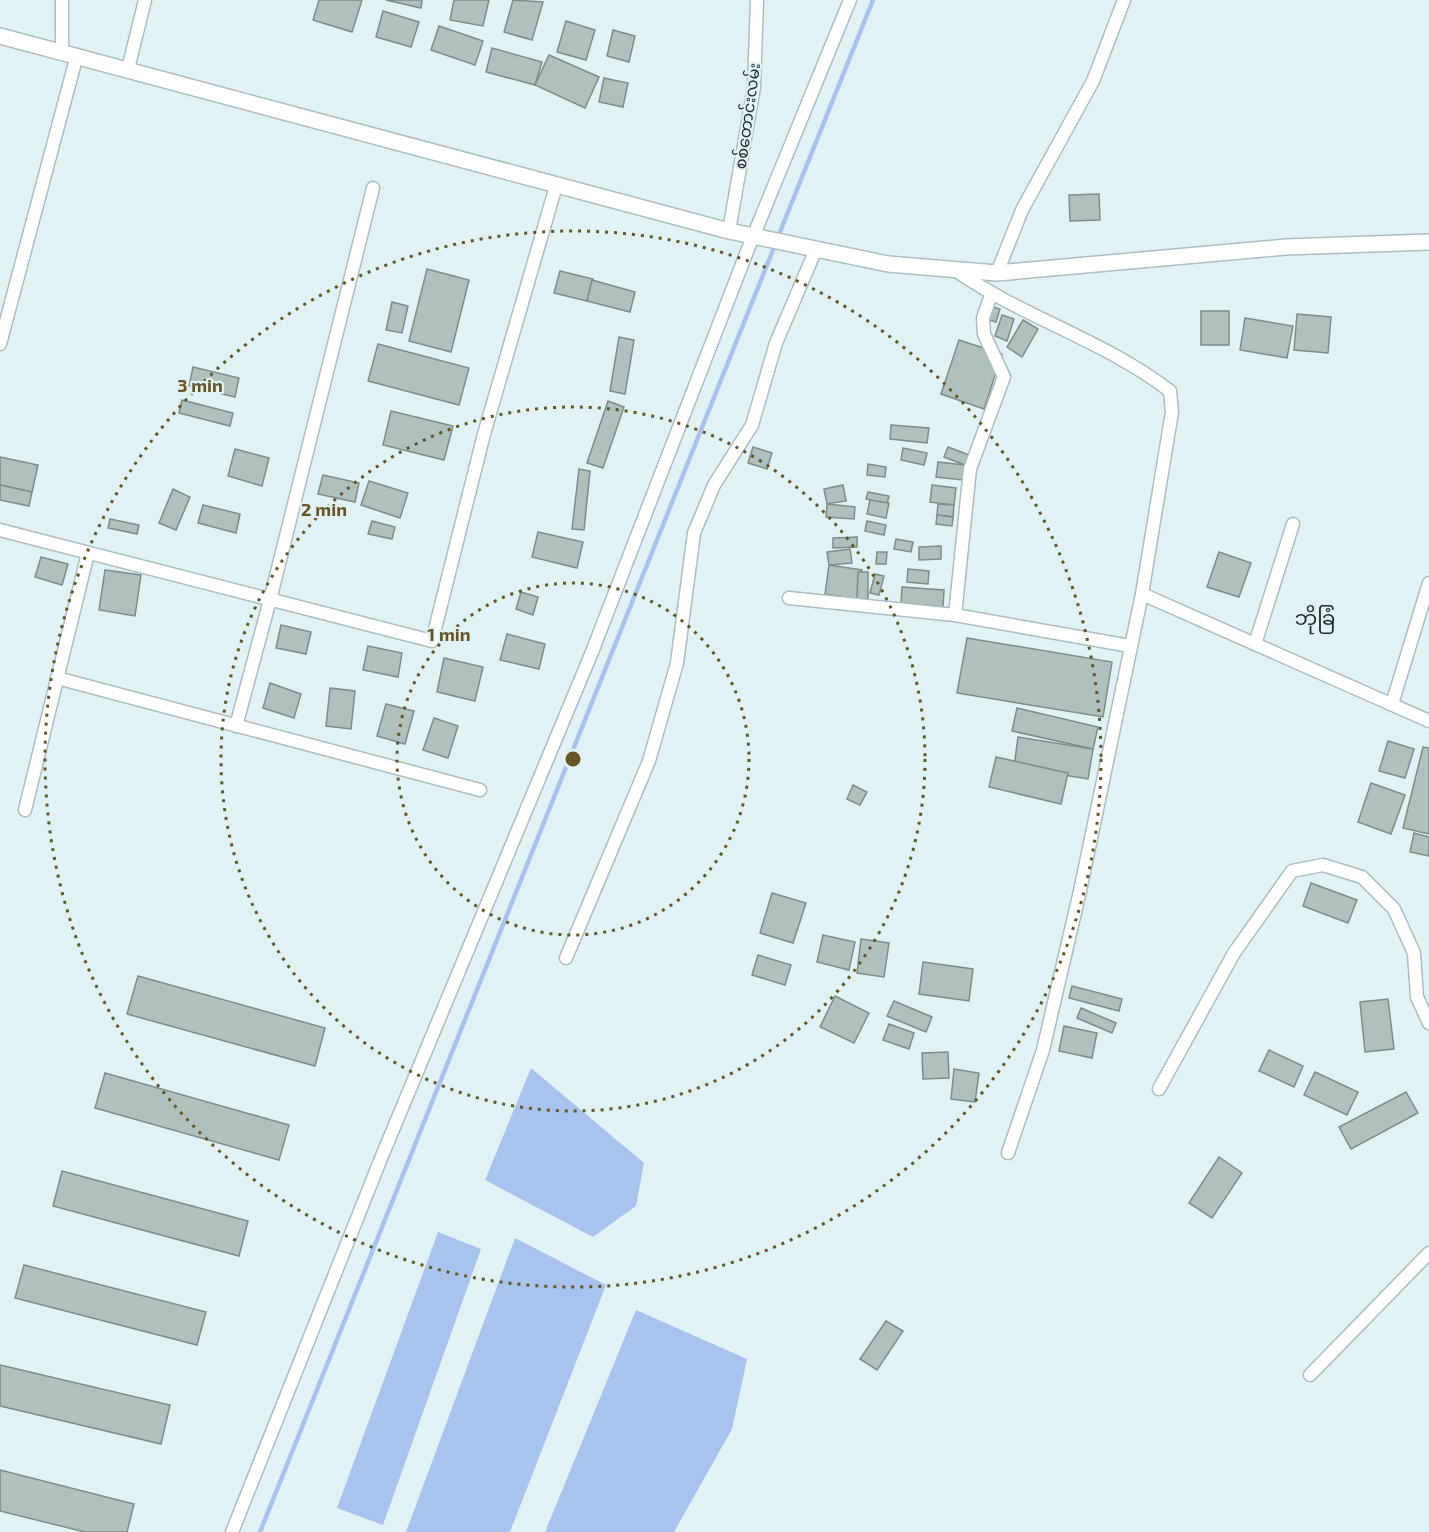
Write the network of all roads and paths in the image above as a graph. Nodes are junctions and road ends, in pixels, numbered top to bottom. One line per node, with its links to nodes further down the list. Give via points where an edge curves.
1 (62, 0): 7 (street)
2 (145, 0): 8 (street)
3 (757, 0): 11 (street, စစ်တောင်းလမ်း, via 754,87)
4 (850, 0): 12 (street)
5 (1124, 0): 16 (street, via 1093,81 1022,210)
6 (0, 36): 7 (street)
7 (69, 54): 8 (street); 18 (street)
8 (128, 69): 9 (street)
9 (556, 186): 11 (street); 25 (street, via 484,434 432,641)
10 (373, 188): 25 (street)
11 (729, 231): 12 (street)
12 (755, 237): 14 (street); 41 (street, via 592,652 382,1156)
13 (1429, 242): 16 (street, via 1286,247)
14 (816, 249): 15 (street, via 888,264); 35 (street, via 776,343 752,425 714,485 694,533 677,663 649,761)
15 (958, 272): 16 (street); 17 (street)
16 (997, 273)
17 (991, 295): 23 (street, via 1144,372 1170,391 1173,412 1167,458); 26 (street, via 983,318 984,334 1004,377 970,469)
18 (0, 344)
19 (1293, 524): 27 (street)
20 (0, 530): 21 (street)
21 (88, 553): 25 (street); 29 (street)
22 (1429, 583): 30 (street)
23 (1142, 594): 27 (street); 28 (street)
24 (789, 598): 26 (street)
25 (270, 600): 32 (street)
26 (955, 615): 28 (street)
27 (1255, 644): 30 (street)
28 (1130, 646): 38 (street, via 1043,1050)
29 (57, 678): 32 (street); 34 (street)
30 (1392, 704): 31 (street)
31 (1429, 721)
32 (236, 726): 33 (street)
33 (480, 790)
34 (25, 810)
35 (567, 958)
36 (1429, 1023): 37 (street, via 1417,997 1414,953 1394,909 1362,877 1323,865 1292,871 1234,953)
37 (1159, 1089)
38 (1008, 1153)
39 (1429, 1253): 40 (street)
40 (1310, 1375)
41 (232, 1532)

